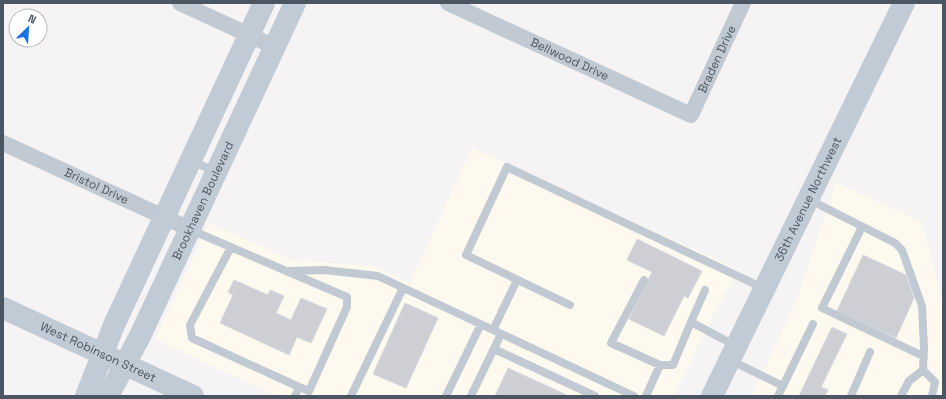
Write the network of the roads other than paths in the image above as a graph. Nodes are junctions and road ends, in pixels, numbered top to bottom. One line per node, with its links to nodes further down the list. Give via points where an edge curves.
1 (180, 3): 7 (street)
2 (264, 3): 7 (street)
3 (295, 3): 8 (street, Brookhaven Boulevard)
4 (448, 3): 9 (street, Bellwood Drive)
5 (743, 3): 9 (street, Braden Drive)
6 (904, 3): 13 (street, 36th Avenue Northwest)
7 (249, 36): 8 (street); 11 (street)
8 (274, 47): 12 (street, Brookhaven Boulevard)
9 (691, 115)
10 (3, 143): 14 (street, Bristol Drive)
11 (191, 160): 12 (lane); 14 (street)
12 (217, 172): 16 (street, Brookhaven Boulevard)
13 (808, 199): 15 (lane); 22 (street, 36th Avenue Northwest)
14 (164, 217): 16 (street, Bristol Drive); 34 (street)
15 (862, 227): 35 (lane, via 895,243 902,250 922,306); 35 (lane, via 822,308)
16 (190, 229): 17 (lane); 36 (street, Brookhaven Boulevard)
17 (231, 247): 18 (lane); 40 (lane, via 190,325 192,338)
18 (288, 271): 21 (lane, via 324,270 378,276); 40 (lane, via 347,297 347,307 309,391)
19 (517, 280): 22 (lane, via 466,255 507,167); 24 (lane); 29 (lane)
20 (644, 280): 37 (lane, via 611,343)
21 (403, 288): 27 (lane); 41 (lane)
22 (764, 288): 33 (street, 36th Avenue Northwest)
23 (705, 290): 26 (lane)
24 (570, 305)
25 (3, 308): 34 (street, West Robinson Street)
26 (691, 322): 33 (lane); 37 (lane, via 673,365)
27 (481, 324): 29 (lane); 47 (lane)
28 (813, 324): 39 (lane)
29 (493, 330): 30 (lane)
30 (501, 334): 31 (lane); 50 (lane)
31 (494, 349): 48 (lane); 49 (lane)
32 (870, 352): 54 (lane)
33 (733, 353): 39 (lane); 52 (street, 36th Avenue Northwest)
34 (102, 354): 36 (street, West Robinson Street); 42 (street)
35 (923, 356): 38 (lane)
36 (125, 364): 43 (street, Brookhaven Boulevard); 44 (street, West Robinson Street)
37 (660, 365): 51 (lane)
38 (923, 370): 55 (lane, via 909,381); 56 (lane, via 935,382)
39 (783, 386): 53 (lane)
40 (299, 387): 45 (lane)
41 (352, 394): 46 (lane)
42 (86, 396)
43 (108, 396)
44 (193, 396)
45 (294, 396)
46 (361, 396)
47 (446, 396)
48 (471, 396)
49 (595, 396)
50 (634, 396)
51 (646, 396)
52 (712, 396)
53 (778, 396)
54 (851, 396)
55 (901, 396)
56 (932, 396)

